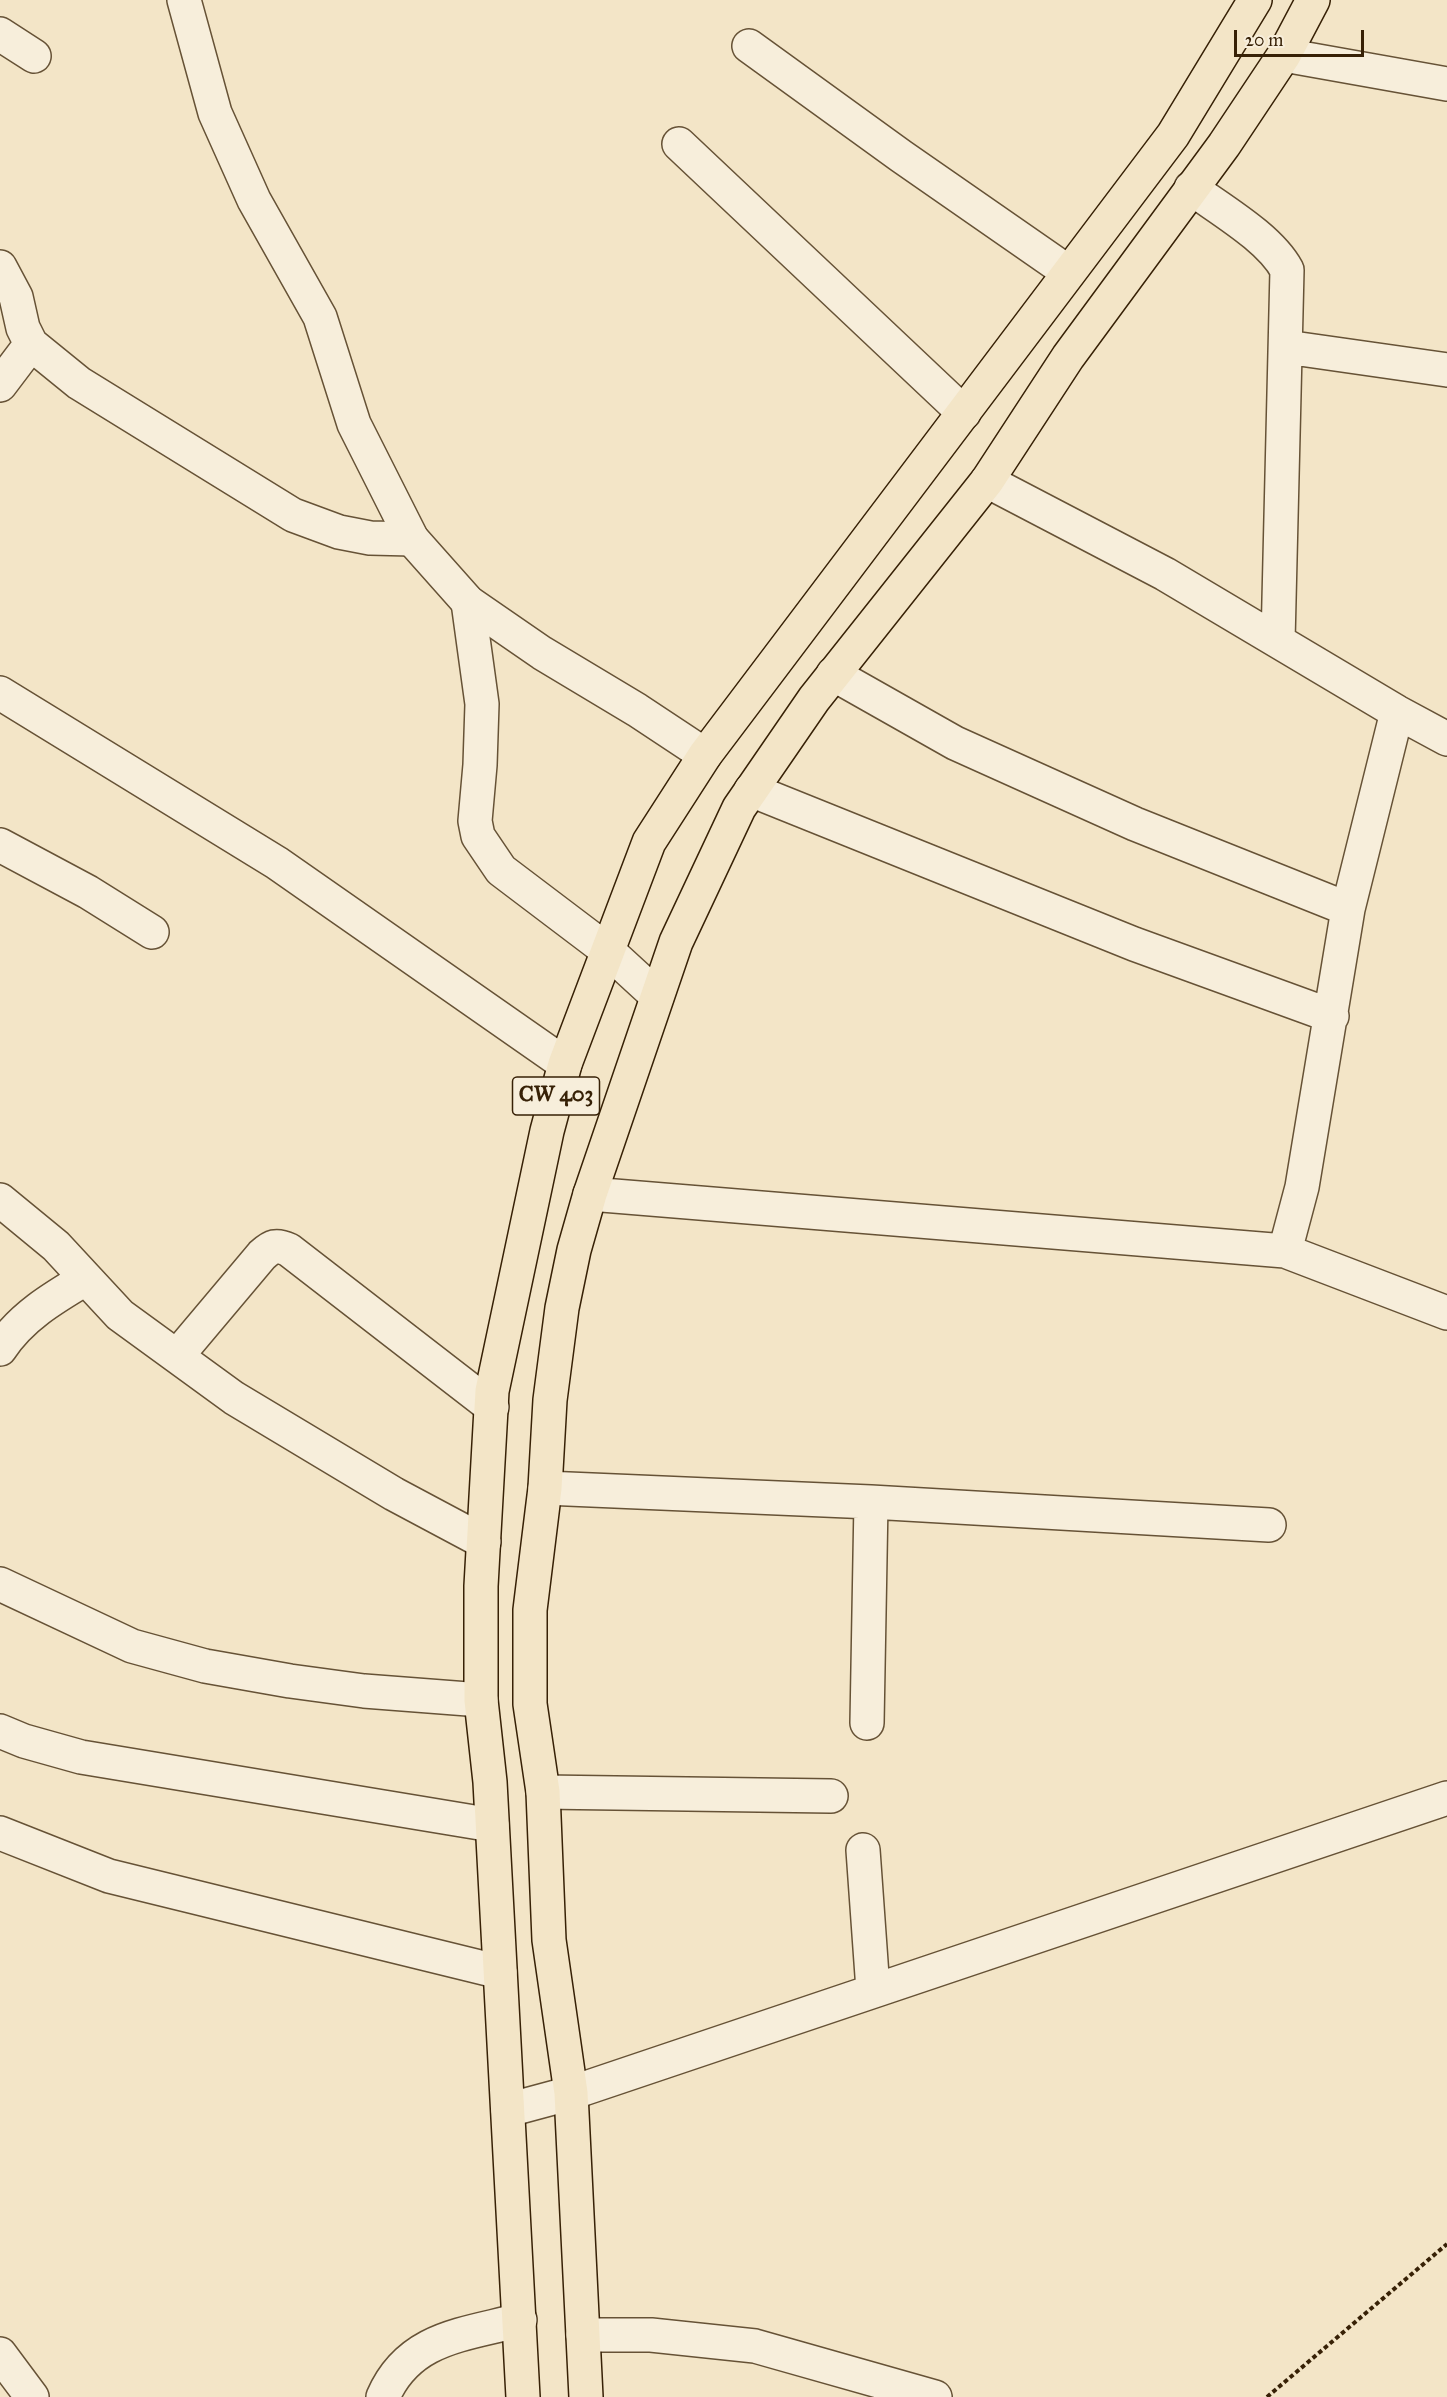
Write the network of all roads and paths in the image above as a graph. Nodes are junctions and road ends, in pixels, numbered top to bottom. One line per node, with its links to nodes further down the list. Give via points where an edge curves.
1 (184, 0): 19 (street, via 215,113 254,200 320,318 354,424)
2 (1255, 0): 12 (main road, CW 403, via 1173,135)
3 (1313, 0): 6 (main road, CW 403)
4 (0, 33): 7 (street)
5 (748, 46): 12 (street)
6 (1284, 55): 8 (street); 10 (main road, CW 403)
7 (34, 56)
8 (1447, 84)
9 (679, 144): 17 (street)
10 (1191, 188): 14 (street, via 1279,255 1287,270); 18 (main road, CW 403, via 1068,357)
11 (0, 267): 13 (street, via 16,297)
12 (1068, 272): 17 (main road, CW 403)
13 (31, 344): 16 (street); 19 (street, via 79,383 293,515 339,532)
14 (1286, 347): 15 (street); 21 (street)
15 (1447, 370)
16 (0, 385)
17 (964, 413): 26 (main road, CW 403)
18 (987, 481): 21 (street, via 1165,574); 22 (main road, CW 403)
19 (412, 539): 20 (street)
20 (468, 602): 26 (street); 31 (street, via 482,704 475,821 478,837 501,870)
21 (1278, 641): 24 (street)
22 (833, 674): 27 (main road, CW 403); 29 (street, via 955,743 1135,824)
23 (0, 693): 34 (street, via 277,863)
24 (1397, 712): 25 (street); 29 (street)
25 (1447, 739)
26 (705, 755): 31 (main road, CW 403, via 649,842)
27 (751, 790): 32 (main road, CW 403, via 676,942); 33 (street, via 1134,944)
28 (0, 845): 30 (street, via 88,891)
29 (1348, 909): 33 (street)
30 (152, 932)
31 (608, 951): 32 (street); 34 (main road, CW 403)
32 (657, 996): 35 (main road, CW 403)
33 (1332, 1016): 37 (street, via 1302,1187)
34 (565, 1064): 42 (main road, CW 403, via 547,1131 492,1391)
35 (590, 1194): 37 (street); 43 (main road, CW 403, via 562,1308 550,1400)
36 (0, 1200): 38 (street, via 57,1246)
37 (1285, 1251): 39 (street)
38 (85, 1279): 40 (street, via 32,1313); 41 (street, via 120,1315)
39 (1447, 1313)
40 (0, 1349)
41 (177, 1356): 42 (street, via 262,1256 279,1245); 46 (street, via 234,1398 394,1494)
42 (492, 1407): 46 (main road, CW 403)
43 (545, 1488): 44 (street); 51 (main road, CW 403, via 530,1610 530,1704)
44 (871, 1502): 45 (street); 49 (street)
45 (1269, 1525)
46 (484, 1542): 48 (main road, CW 403)
47 (0, 1584): 48 (street, via 132,1646 205,1666 290,1682)
48 (481, 1700): 54 (main road, CW 403)
49 (867, 1723)
50 (0, 1731): 54 (street, via 81,1757)
51 (543, 1792): 52 (street); 59 (main road, CW 403, via 549,1940)
52 (831, 1796)
53 (1447, 1798): 58 (street)
54 (492, 1825): 57 (main road, CW 403)
55 (0, 1833): 57 (street, via 110,1876)
56 (863, 1850): 58 (street)
57 (500, 1972): 60 (main road, CW 403)
58 (873, 1990): 59 (street)
59 (570, 2093): 60 (street); 63 (main road, CW 403)
60 (508, 2110): 62 (main road, CW 403)
61 (1447, 2244): 70 (path)
62 (520, 2320): 66 (street, via 420,2350 401,2368); 67 (main road, CW 403)
63 (583, 2335): 68 (main road, CW 403); 69 (street, via 651,2335 755,2346)
64 (0, 2354): 65 (street)
65 (32, 2397)
66 (383, 2397)
67 (523, 2397)
68 (586, 2397)
69 (935, 2397)
70 (1267, 2397)

